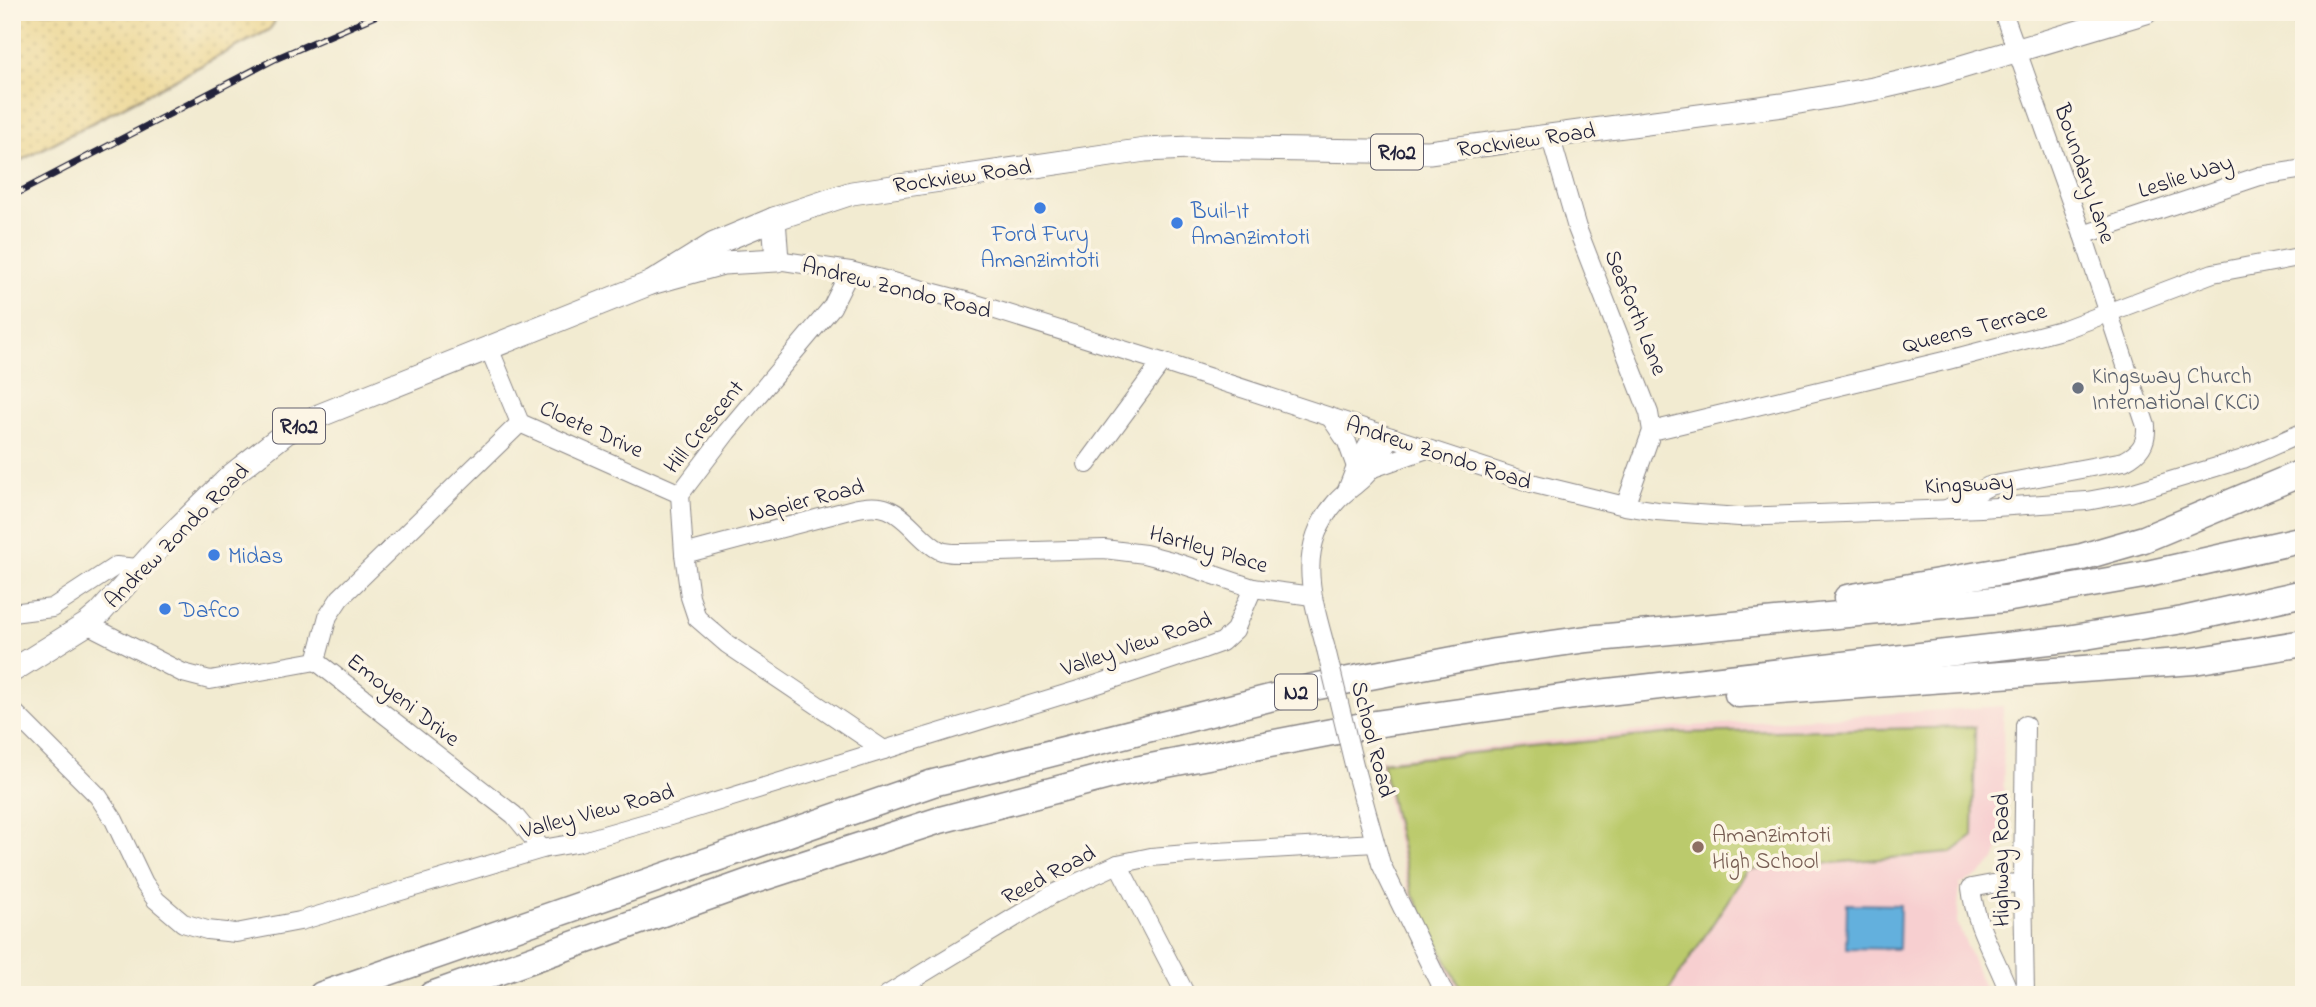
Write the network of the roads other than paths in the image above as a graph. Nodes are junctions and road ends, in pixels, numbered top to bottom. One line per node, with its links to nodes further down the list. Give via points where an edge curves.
1 (2003, 12): 3 (street, Boundary Lane)
2 (2146, 12): 3 (main road, Rockview Road / R102)
3 (2017, 52): 4 (main road, Rockview Road / R102, via 1873,89); 7 (street, Boundary Lane)
4 (1550, 135): 6 (main road, Rockview Road / R102, via 1429,152 1190,148 1127,152 869,189); 17 (street, Seaforth Lane, via 1577,228 1636,375)
5 (2304, 169): 7 (street, Leslie Way, via 2260,176)
6 (774, 219): 9 (main road); 11 (main road, Rockview Road, via 714,244)
7 (2083, 235): 12 (street, Boundary Lane)
8 (2304, 256): 12 (street, Queens Terrace, via 2213,273)
9 (777, 260): 10 (street, Andrew Zondo Road); 11 (main road, Andrew Zondo Road, via 723,263)
10 (850, 271): 14 (street, Andrew Zondo Road, via 973,303); 24 (street, Hill Crescent, via 832,307)
11 (651, 283): 13 (main road, Andrew Zondo Road / R102)
12 (2108, 311): 17 (street, Queens Terrace, via 2065,329 1948,360); 26 (street, Boundary Lane, via 2146,426 2142,448 2124,461 1989,486)
13 (489, 348): 16 (street, Cloete Drive); 30 (main road, Andrew Zondo Road / R102, via 287,432 232,475)
14 (1162, 362): 15 (street, Andrew Zondo Road); 21 (street)
15 (1330, 417): 19 (street, Andrew Zondo Road); 22 (street)
16 (520, 423): 24 (street, Cloete Drive); 38 (street, Emoyeni Drive, via 340,598 328,616)
17 (1652, 431): 25 (street)
18 (2304, 432): 26 (street, Kingsway, via 2243,459 2130,493)
19 (1383, 435): 20 (street, Andrew Zondo Road); 22 (street, School Road)
20 (1427, 449): 22 (street); 25 (street, Andrew Zondo Road, via 1535,484)
21 (1087, 464)
22 (1365, 467): 33 (street, School Road, via 1316,534 1310,562)
23 (2304, 472): 35 (highway, via 2118,547 1845,599)
24 (680, 494): 29 (street, Hill Crescent)
25 (1625, 506): 26 (street, Kingsway, via 1739,517)
26 (1946, 509)
27 (2304, 539): 35 (highway, N2, via 2143,575 2006,599)
28 (966, 553): 29 (street, Napier Road, via 936,549 902,516 875,505); 31 (street, Hartley Place, via 1124,551)
29 (684, 554): 43 (street, Hill Crescent, via 690,597 702,625)
30 (139, 568): 34 (street, via 116,566 52,608); 36 (main road, Andrew Zondo Road / R102)
31 (1253, 588): 33 (street, Hartley Place); 43 (street, Valley View Road, via 1235,630 1222,642)
32 (2304, 593): 40 (highway, N2, via 2067,639)
33 (1312, 596): 44 (street, School Road, bridge)
34 (12, 613)
35 (1803, 617): 48 (highway, N2, via 1494,652 1312,687 1080,745 933,783)
36 (87, 624): 38 (street, via 183,673 210,680); 39 (main road, Andrew Zondo Road / R102)
37 (2304, 643): 40 (highway, via 2194,661 2039,673 1618,702)
38 (316, 661): 45 (street, Emoyeni Drive, via 514,815)
39 (12, 671)
40 (1582, 695): 49 (highway, N2, via 1368,725 1107,776 940,820 755,880)
41 (12, 710): 45 (street, Valley View Road, via 98,796 156,900 183,923 207,930 236,933 300,921)
42 (2025, 725): 47 (street, Highway Road)
43 (884, 750): 45 (street, Valley View Road, via 603,835)
44 (1375, 843): 46 (street, Reed Road, via 1199,853); 52 (street, School Road, via 1390,885)
45 (542, 849)
46 (1118, 864): 50 (street, Reed Road, via 1053,894); 51 (street)
47 (2023, 884): 53 (street, Highway Road, via 1971,888 1978,924); 54 (street, Highway Road)
48 (322, 995)
49 (432, 995)
50 (887, 995)
51 (1186, 995)
52 (1445, 995)
53 (2010, 995)
54 (2025, 995)

